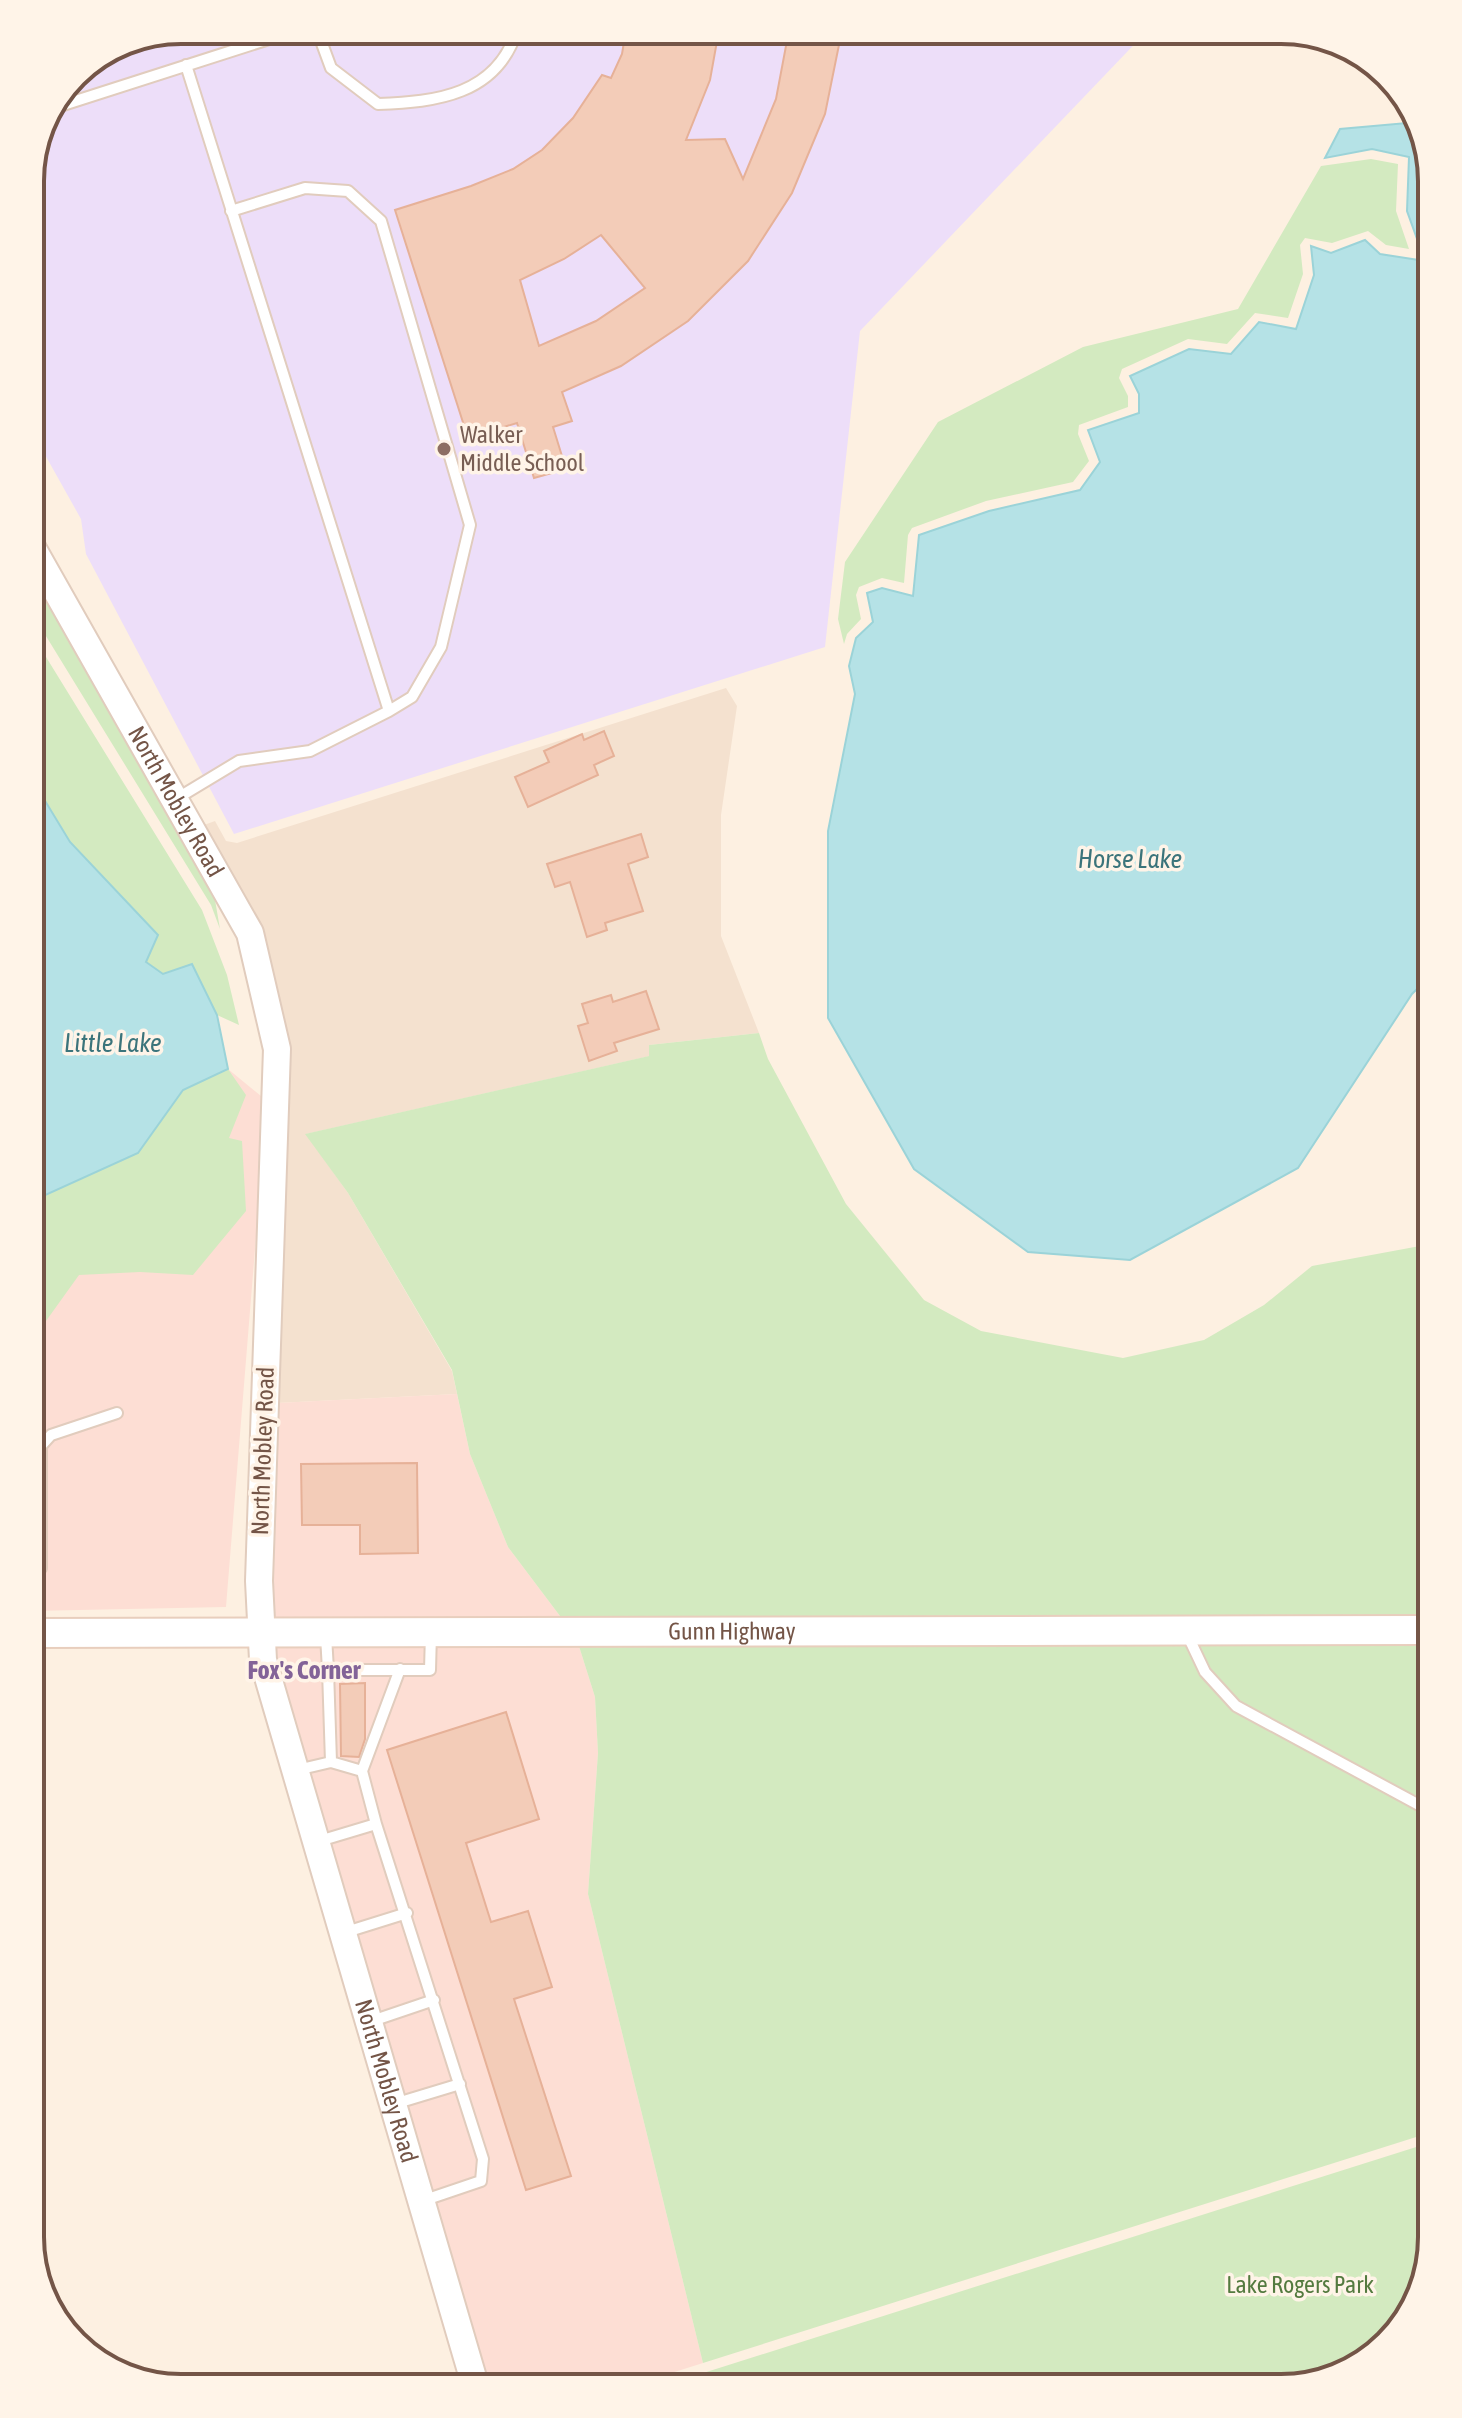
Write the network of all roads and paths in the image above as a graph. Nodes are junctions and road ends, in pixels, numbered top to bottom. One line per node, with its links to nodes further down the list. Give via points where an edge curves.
1 (253, 44): 4 (lane)
2 (322, 44): 3 (lane, via 331,68 378,104 429,103 479,84)
3 (513, 44)
4 (186, 65): 5 (lane); 6 (lane)
5 (68, 103)
6 (231, 211): 8 (lane); 8 (lane, via 305,188 348,191 381,221 470,525 441,647 412,697)
7 (44, 569): 9 (street, North Mobley Road)
8 (389, 711): 9 (lane, via 310,751 239,761)
9 (175, 800): 15 (street, North Mobley Road, via 250,933 277,1049)
10 (117, 1413): 11 (lane, via 51,1435)
11 (44, 1443)
12 (1185, 1630): 13 (main road, Gunn Highway); 16 (main road, Gunn Highway); 23 (lane, via 1205,1672 1236,1706)
13 (1418, 1630)
14 (326, 1631): 15 (main road, Gunn Highway); 16 (main road, Gunn Highway); 19 (lane)
15 (259, 1632): 17 (main road, Gunn Highway); 21 (street, North Mobley Road, via 268,1688)
16 (431, 1632): 18 (lane, via 430,1670)
17 (44, 1633)
18 (400, 1669): 19 (lane); 22 (lane)
19 (328, 1670): 20 (lane)
20 (331, 1762): 21 (lane); 22 (lane)
21 (293, 1771): 25 (street, North Mobley Road)
22 (362, 1771): 24 (lane)
23 (1418, 1804)
24 (376, 1824): 25 (lane); 26 (lane)
25 (314, 1843): 27 (street, North Mobley Road)
26 (407, 1913): 27 (lane); 28 (lane)
27 (341, 1934): 29 (street, North Mobley Road)
28 (434, 2000): 29 (lane); 30 (lane)
29 (367, 2023): 31 (street, North Mobley Road)
30 (460, 2084): 31 (lane); 32 (lane, via 483,2159 481,2181)
31 (392, 2105): 32 (street, North Mobley Road)
32 (420, 2202): 33 (street, North Mobley Road)
33 (472, 2374)

